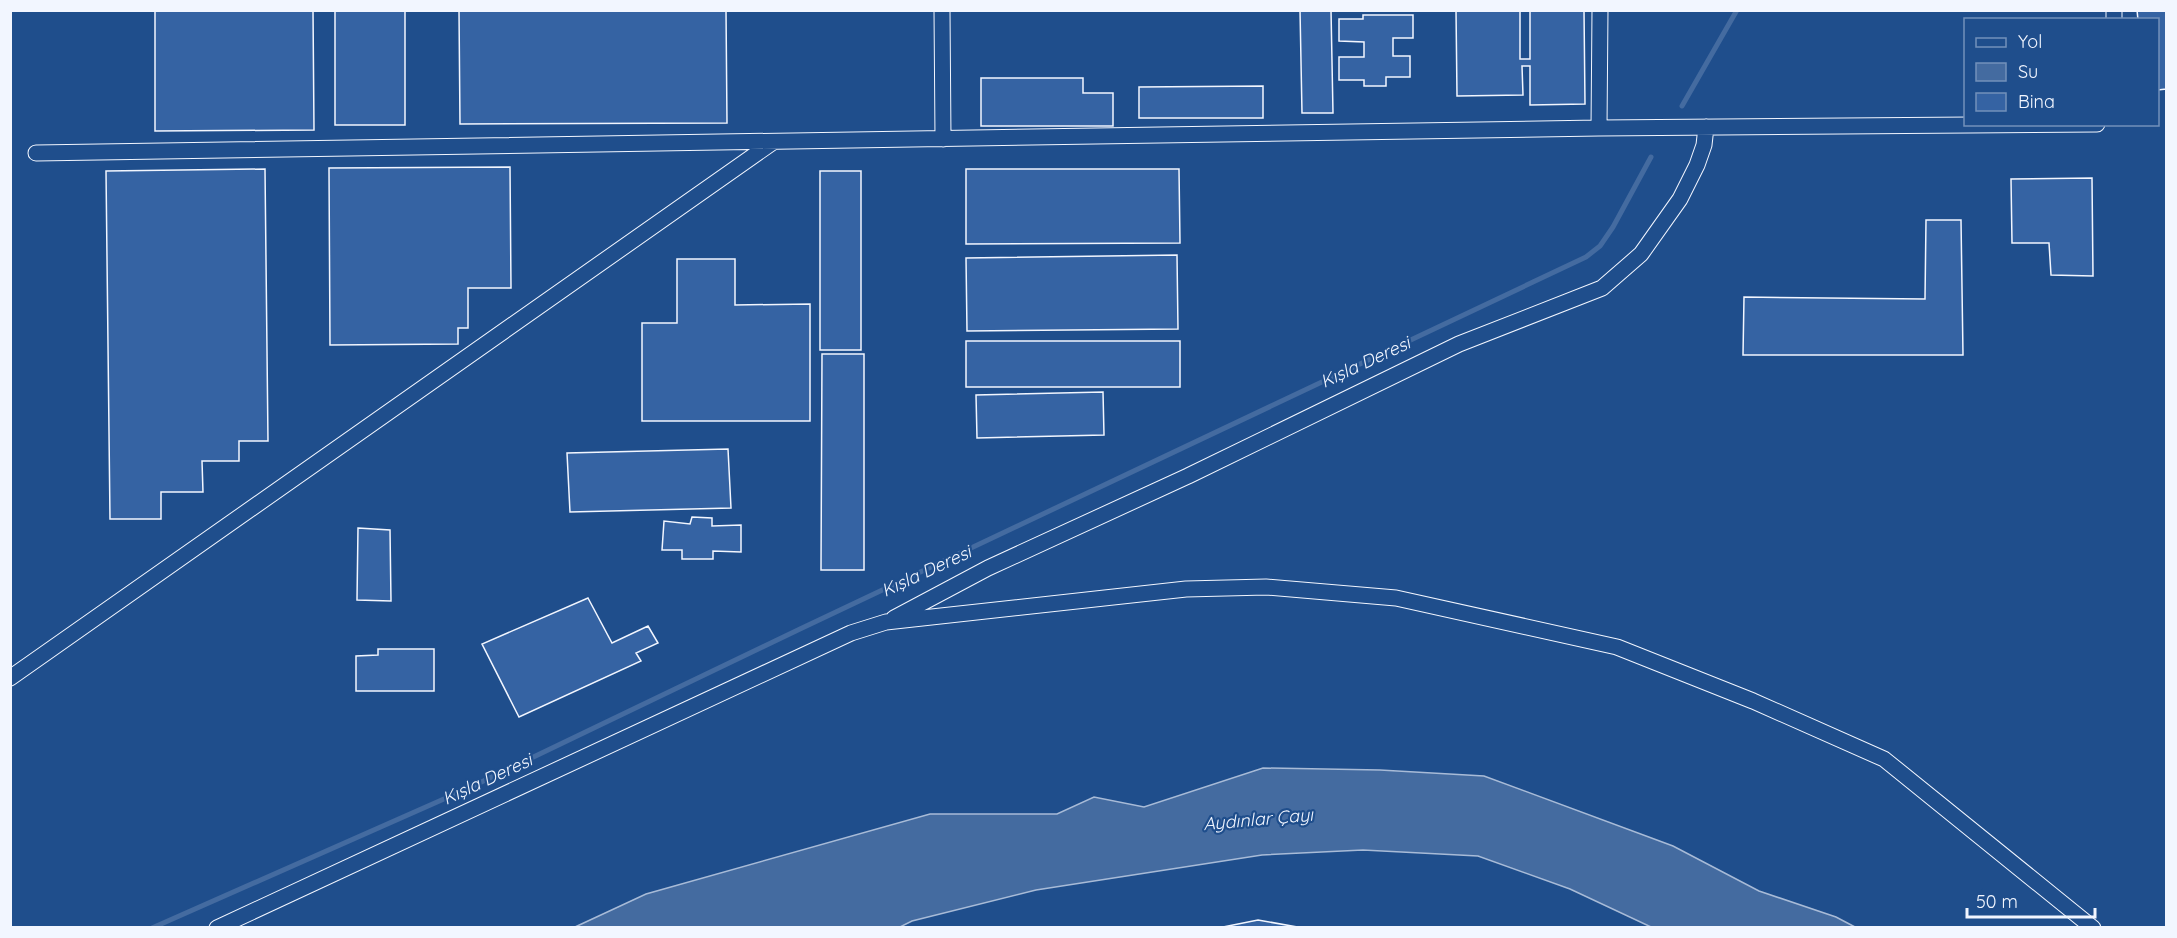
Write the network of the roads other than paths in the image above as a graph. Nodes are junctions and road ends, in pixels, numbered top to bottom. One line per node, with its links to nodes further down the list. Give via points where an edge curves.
1 (942, 10): 6 (street)
2 (1599, 10): 4 (street)
3 (1964, 125): 5 (street)
4 (1599, 128): 5 (street); 6 (street)
5 (1706, 128): 9 (street, via 1697,165 1680,198 1641,254 1602,288 1459,344 1199,471 988,568)
6 (943, 139): 7 (street)
7 (773, 142): 8 (street); 10 (street)
8 (36, 153)
9 (886, 622): 11 (street, via 852,633); 12 (street, via 1186,589 1266,586 1396,598 1617,647 1884,759)
10 (10, 678)
11 (217, 927)
12 (2093, 927)

